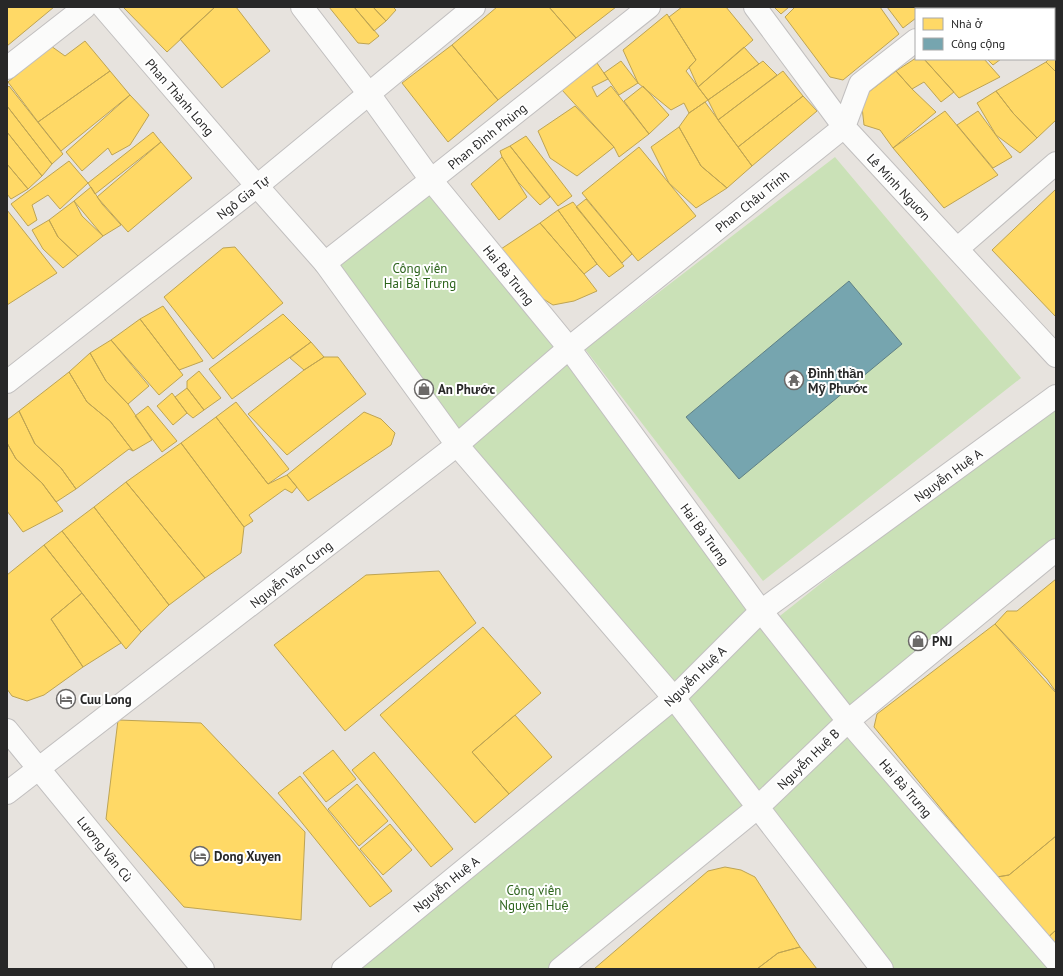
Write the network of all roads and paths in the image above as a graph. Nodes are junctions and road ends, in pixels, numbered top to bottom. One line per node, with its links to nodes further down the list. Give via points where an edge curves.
1 (85, 7): 8 (street)
2 (103, 7): 13 (street, Phan Thành Long)
3 (302, 7): 9 (street, Hai Bà Trưng)
4 (474, 7): 9 (street, Ngô Gia Tự)
5 (649, 7): 12 (street, Phan Đình Phùng)
6 (755, 7): 10 (street, Lê Minh Nguơn)
7 (915, 41): 10 (street, via 860,84)
8 (7, 68)
9 (369, 94): 12 (street, Hai Bà Trưng); 13 (street, Ngô Gia Tự)
10 (844, 127): 14 (street, Lê Minh Nguơn); 16 (street, Phan Châu Trinh)
11 (1056, 163): 14 (street)
12 (432, 180): 15 (street, Phan Đình Phùng); 16 (street, Hai Bà Trưng)
13 (257, 186): 15 (street); 18 (street, Ngô Gia Tự)
14 (957, 249): 17 (street, Lê Minh Nguơn)
15 (325, 263): 20 (street)
16 (569, 348): 20 (street, Nguyễn Văn Cưng); 22 (street, Hai Bà Trưng)
17 (1056, 356)
18 (7, 382)
19 (1056, 396): 22 (street, Nguyễn Huệ A)
20 (457, 445): 23 (street); 26 (street, Nguyễn Văn Cưng)
21 (1056, 550): 24 (street, Nguyễn Huệ B)
22 (761, 611): 23 (street, Nguyễn Huệ A); 24 (street, Hai Bà Trưng)
23 (674, 698): 28 (street); 31 (street, Nguyễn Huệ A)
24 (848, 721): 28 (street, Nguyễn Huệ B); 29 (street, Hai Bà Trưng)
25 (7, 730): 26 (street, Lương Vãn Cù)
26 (38, 769): 27 (street, Nguyễn Văn Cưng); 30 (street, Lương Vãn Cù)
27 (7, 793)
28 (757, 808): 32 (street, Nguyễn Huệ B); 33 (street)
29 (1056, 961)
30 (203, 969)
31 (343, 969)
32 (560, 969)
33 (882, 969)

